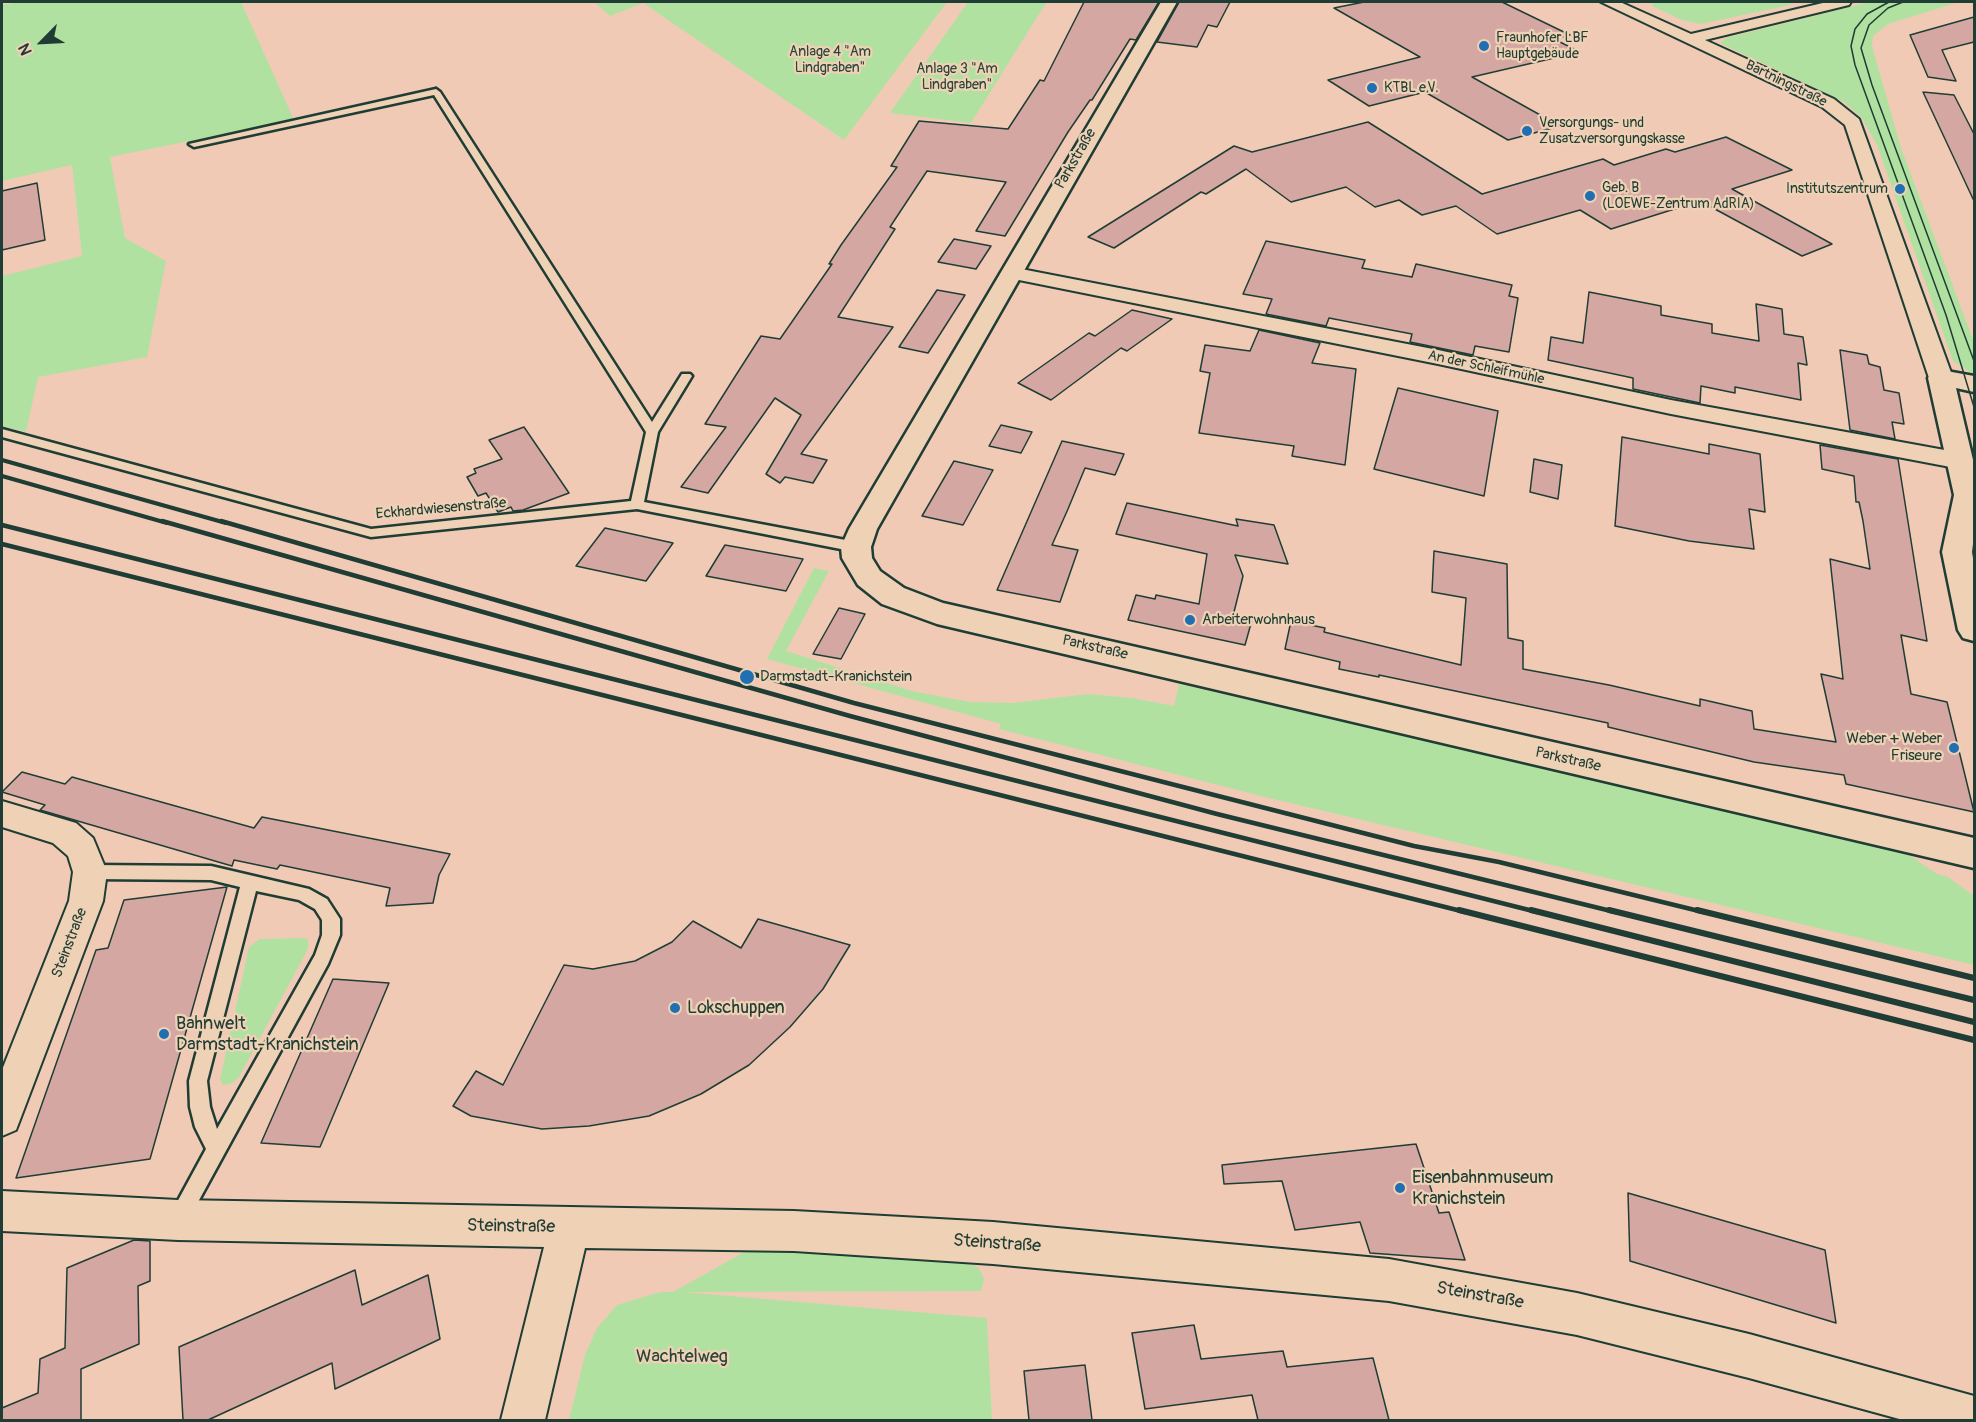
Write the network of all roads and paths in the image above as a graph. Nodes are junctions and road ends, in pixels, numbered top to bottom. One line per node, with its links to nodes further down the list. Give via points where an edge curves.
1 (1169, 2): 8 (street, Parkstraße)
2 (1609, 2): 6 (street, Bartningstraße)
3 (1800, 2): 5 (street)
4 (1844, 2): 5 (street)
5 (1819, 8): 6 (street)
6 (1689, 39): 10 (street, Bartningstraße, via 1828,103 1853,123)
7 (194, 144): 12 (lane, via 436,92)
8 (1011, 273): 14 (street, An der Schleifmühle, via 1671,407); 16 (street, Parkstraße, via 874,509)
9 (686, 376): 12 (lane)
10 (1941, 378): 11 (street); 14 (street)
11 (1974, 384)
12 (652, 432): 15 (lane)
13 (2, 433): 15 (lane, Eckhardwiesenstraße, via 371,533)
14 (1961, 461): 17 (street, via 1968,495 1957,552)
15 (637, 505): 16 (lane, Eckhardwiesenstraße)
16 (856, 547): 19 (street, Parkstraße, via 862,568 883,589 937,613)
17 (1974, 630)
18 (2, 814): 20 (street, via 64,833 81,848)
19 (1974, 853)
20 (90, 872): 21 (lane, via 211,873); 22 (street, Steinstraße, via 86,901)
21 (250, 882): 23 (lane, via 198,1081 205,1127); 23 (lane, via 303,894 321,904 331,919 330,935 322,958)
22 (2, 1117)
23 (217, 1149): 25 (lane)
24 (2, 1211): 25 (street, Steinstraße)
25 (178, 1220): 26 (street, Steinstraße)
26 (569, 1229): 27 (street, Steinstraße, via 794,1231 969,1241 1389,1280 1577,1314); 28 (street)
27 (1974, 1418)
28 (523, 1420)

